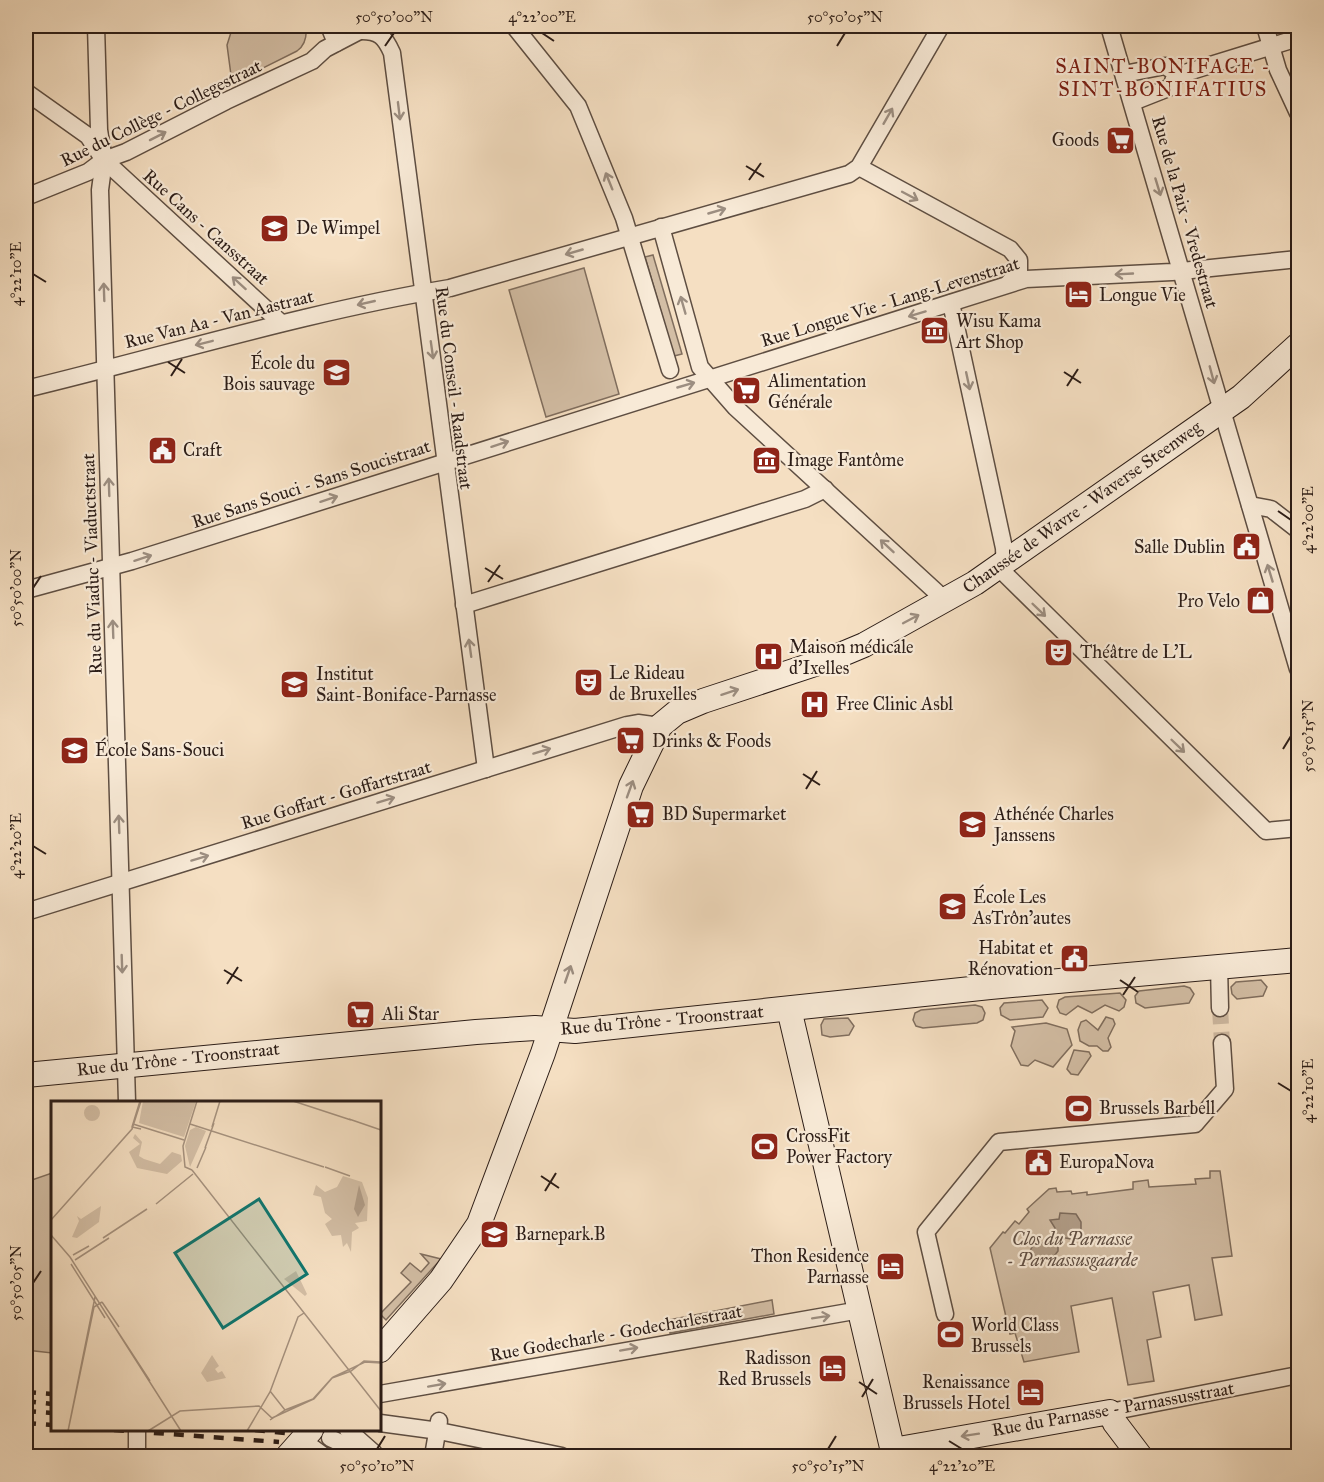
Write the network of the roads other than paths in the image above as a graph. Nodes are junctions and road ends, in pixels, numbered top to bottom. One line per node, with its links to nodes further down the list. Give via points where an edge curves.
1 (96, 26): 16 (street, Rue du Viaduc - Viaductstraat, via 99,130)
2 (329, 26): 9 (street)
3 (514, 26): 20 (street, one-way to 3, via 578,106)
4 (941, 26): 17 (street, one-way to 4)
5 (1109, 26): 11 (street, Rue de la Paix - Vredestraat)
6 (1265, 26): 10 (street)
7 (365, 28): 9 (street, Rue du Collège - Collegestraat); 24 (street, Rue du Conseil - Raadstraat, one-way to 24, via 386,39 392,52)
8 (1299, 38): 10 (street)
9 (336, 43): 16 (street, Rue du Collège - Collegestraat, one-way to 9, via 126,153 312,61)
10 (1269, 46): 12 (street); 15 (street)
11 (1124, 74): 12 (street, via 1165,66); 14 (street, Rue de la Paix - Vredestraat)
12 (1175, 76): 14 (street, via 1171,87)
13 (26, 92): 16 (street, Rue Cans - Cansstraat, via 87,136)
14 (1133, 102): 22 (street, Rue de la Paix - Vredestraat, one-way to 22)
15 (1299, 113)
16 (104, 160): 18 (street, Rue du Collège - Collegestraat, via 88,172); 26 (street, Rue Cans - Cansstraat, one-way to 16); 28 (street, Rue du Viaduc - Viaductstraat, one-way to 16, via 100,190)
17 (859, 167): 19 (street, Rue Van Aa - Van Aastraat, one-way to 17, via 849,174); 23 (street, one-way to 23, via 1014,252 1019,271)
18 (26, 196)
19 (660, 227): 20 (street, Rue Van Aa - Van Aastraat); 30 (street, one-way to 19, via 700,367)
20 (630, 236): 24 (street, Rue Van Aa - Van Aastraat, one-way to 24, via 450,288); 29 (street)
21 (1299, 260): 22 (street, Rue Longue Vie - Lang-Levenstraat)
22 (1182, 270): 23 (street, Rue Longue Vie - Lang-Levenstraat, one-way to 23, via 1026,279); 32 (street, Rue de la Paix - Vredestraat, one-way to 32)
23 (1008, 284): 25 (street, Rue Longue Vie - Lang-Levenstraat)
24 (423, 292): 26 (street, Rue Van Aa - Van Aastraat, one-way to 26); 33 (street, Rue du Conseil - Raadstraat, one-way to 33)
25 (951, 303): 30 (street, Rue Longue Vie - Lang-Levenstraat, one-way to 30); 37 (street, one-way to 37, via 1004,548)
26 (281, 323): 28 (street, Rue Van Aa - Van Aastraat, one-way to 28)
27 (1299, 345): 32 (street, Chaussée de Wavre - Waverse Steenweg)
28 (106, 368): 31 (street, Rue Van Aa - Van Aastraat); 38 (street, Rue du Viaduc - Viaductstraat, one-way to 28)
29 (670, 370)
30 (710, 378): 33 (street, Rue Sans Souci - Sans Soucistraat, one-way to 30); 34 (street, via 735,407)
31 (26, 389)
32 (1221, 411): 35 (street, Rue de la Paix - Vredestraat); 37 (street, Chaussée de Wavre - Waverse Steenweg)
33 (444, 461): 38 (street, Rue Sans Souci - Sans Soucistraat, one-way to 33); 41 (street, Rue du Conseil - Raadstraat)
34 (825, 489): 40 (street, one-way to 34); 41 (street, via 805,499)
35 (1250, 505): 36 (street, via 1271,510); 42 (street, Rue de la Paix - Vredestraat, one-way to 35)
36 (1299, 530)
37 (1004, 565): 40 (street, Chaussée de Wavre - Waverse Steenweg); 45 (street, one-way to 45, via 1013,584 1266,831)
38 (112, 567): 39 (street, Rue Sans Souci - Sans Soucistraat); 46 (street, Rue du Viaduc - Viaductstraat, one-way to 38)
39 (26, 590)
40 (945, 600): 43 (street, Chaussée de Wavre - Waverse Steenweg, one-way to 40, via 677,711 864,645)
41 (464, 605): 44 (street, Rue du Conseil - Raadstraat, one-way to 41)
42 (1299, 669)
43 (660, 726): 44 (street, Rue Goffart - Goffartstraat, one-way to 43, via 627,725); 52 (street, Chaussée de Wavre - Waverse Steenweg, one-way to 43, via 631,786)
44 (486, 769): 46 (street, Rue Goffart - Goffartstraat, one-way to 44)
45 (1299, 828)
46 (120, 883): 47 (street, Rue Goffart - Goffartstraat); 54 (street, Rue du Viaduc - Viaductstraat, one-way to 54)
47 (26, 912)
48 (1299, 960): 49 (street, Rue du Trône - Troonstraat)
49 (1219, 966): 50 (street); 51 (street, Rue du Trône - Troonstraat)
50 (1220, 1008)
51 (789, 1009): 52 (street, Rue du Trône - Troonstraat, via 576,1031); 57 (street)
52 (550, 1030): 54 (street, Rue du Trône - Troonstraat, via 453,1034); 59 (street, Chaussée de Wavre - Waverse Steenweg, via 478,1224 441,1280)
53 (1222, 1043): 58 (street, via 1225,1089 1195,1124 999,1142 926,1232)
54 (127, 1064): 55 (street, Rue du Trône - Troonstraat); 56 (street, Rue du Viaduc - Viaductstraat)
55 (26, 1075)
56 (127, 1101)
57 (860, 1310): 61 (street, Rue Godecharle - Godecharlestraat, one-way to 57); 71 (street)
58 (945, 1314)
59 (381, 1349)
60 (1299, 1375): 62 (street, Rue du Parnasse - Parnassusstraat)
61 (381, 1394)
62 (1110, 1412): 71 (street, Rue du Parnasse - Parnassusstraat, one-way to 71); 77 (street)
63 (381, 1423): 64 (street)
64 (439, 1426): 69 (street); 75 (street)
65 (136, 1431): 70 (street, bridge)
66 (349, 1431): 74 (street)
67 (361, 1431): 74 (street)
68 (313, 1438): 72 (street); 73 (street)
69 (524, 1452): 76 (street)
70 (137, 1453)
71 (893, 1453)
72 (324, 1456)
73 (369, 1456)
74 (380, 1456)
75 (434, 1456)
76 (562, 1456)
77 (1140, 1456)

